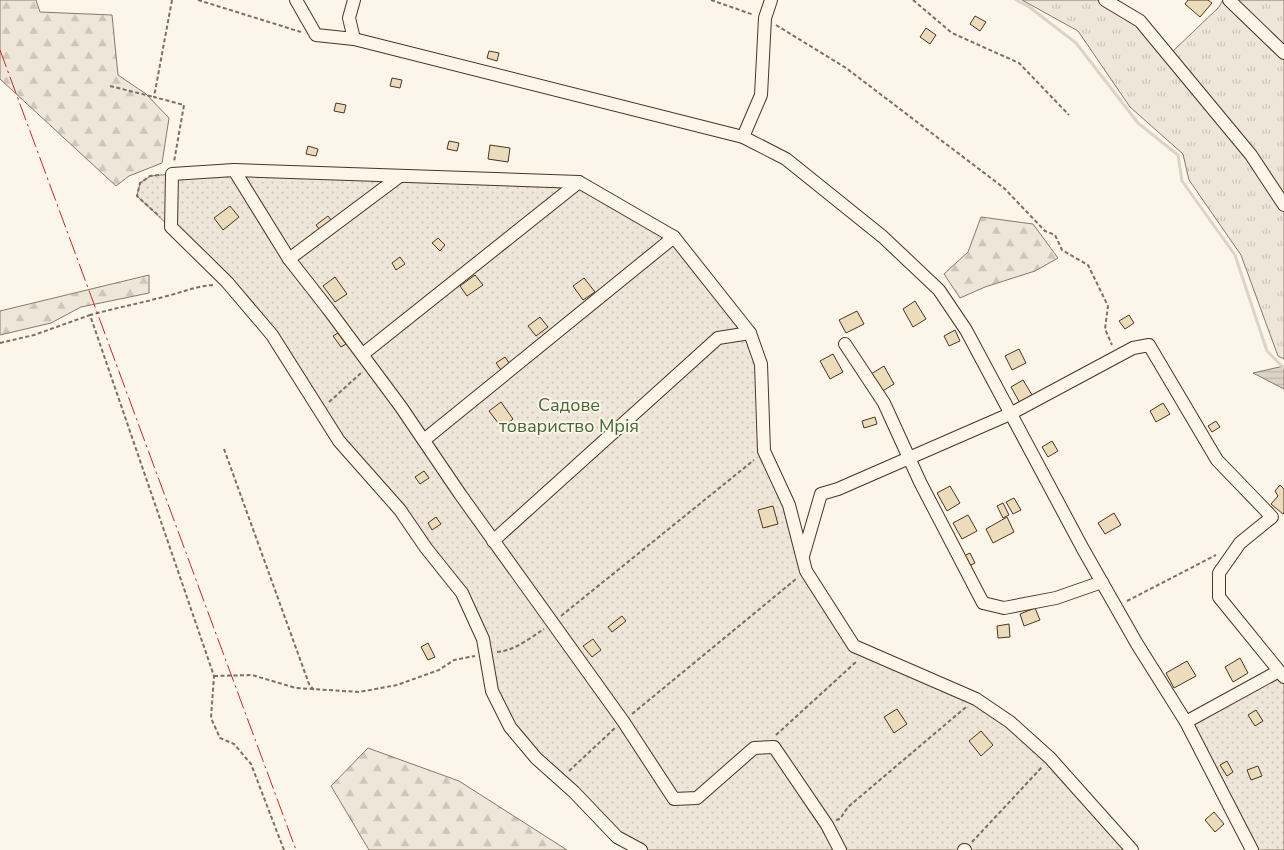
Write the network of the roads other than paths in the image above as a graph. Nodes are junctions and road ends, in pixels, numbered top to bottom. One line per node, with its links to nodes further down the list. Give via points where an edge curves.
1 (296, 0): 6 (street, via 316,36)
2 (354, 0): 6 (street, via 348,18)
3 (771, 0): 8 (street, via 765,18 761,95)
4 (1105, 0): 12 (street, via 1140,21 1251,155)
5 (1229, 0): 7 (street)
6 (354, 39): 8 (street)
7 (1284, 53)
8 (743, 138): 18 (street, via 786,158 883,237 939,290 966,330)
9 (234, 170): 10 (street); 14 (street); 26 (street, via 172,174 170,227 228,282 272,335 339,441 400,510 462,593 483,639 492,691 510,727 536,758 617,837)
10 (400, 176): 11 (street); 14 (street)
11 (579, 182): 13 (street); 17 (street)
12 (1284, 205)
13 (674, 237): 15 (street); 19 (street)
14 (289, 259): 17 (street)
15 (750, 333): 21 (street, via 718,338); 22 (street, via 761,364 764,451 789,505)
16 (845, 344): 20 (street, via 884,403)
17 (363, 354): 19 (street)
18 (1010, 414): 20 (street); 23 (street); 24 (street, via 1133,348 1149,346 1217,460 1272,516 1240,543 1219,572 1219,597)
19 (424, 440): 21 (street)
20 (909, 458): 22 (street, via 821,494); 23 (street, via 983,603 1004,608 1056,598)
21 (493, 541): 27 (street, via 623,721 674,799 697,798 754,748 774,746)
22 (802, 557): 28 (street, via 806,571 854,646 976,700 1010,722 1050,758)
23 (1102, 582): 25 (street)
24 (1281, 674): 25 (street)
25 (1186, 722): 29 (street)
26 (641, 850)
27 (840, 850)
28 (1132, 850)
29 (1252, 850)

